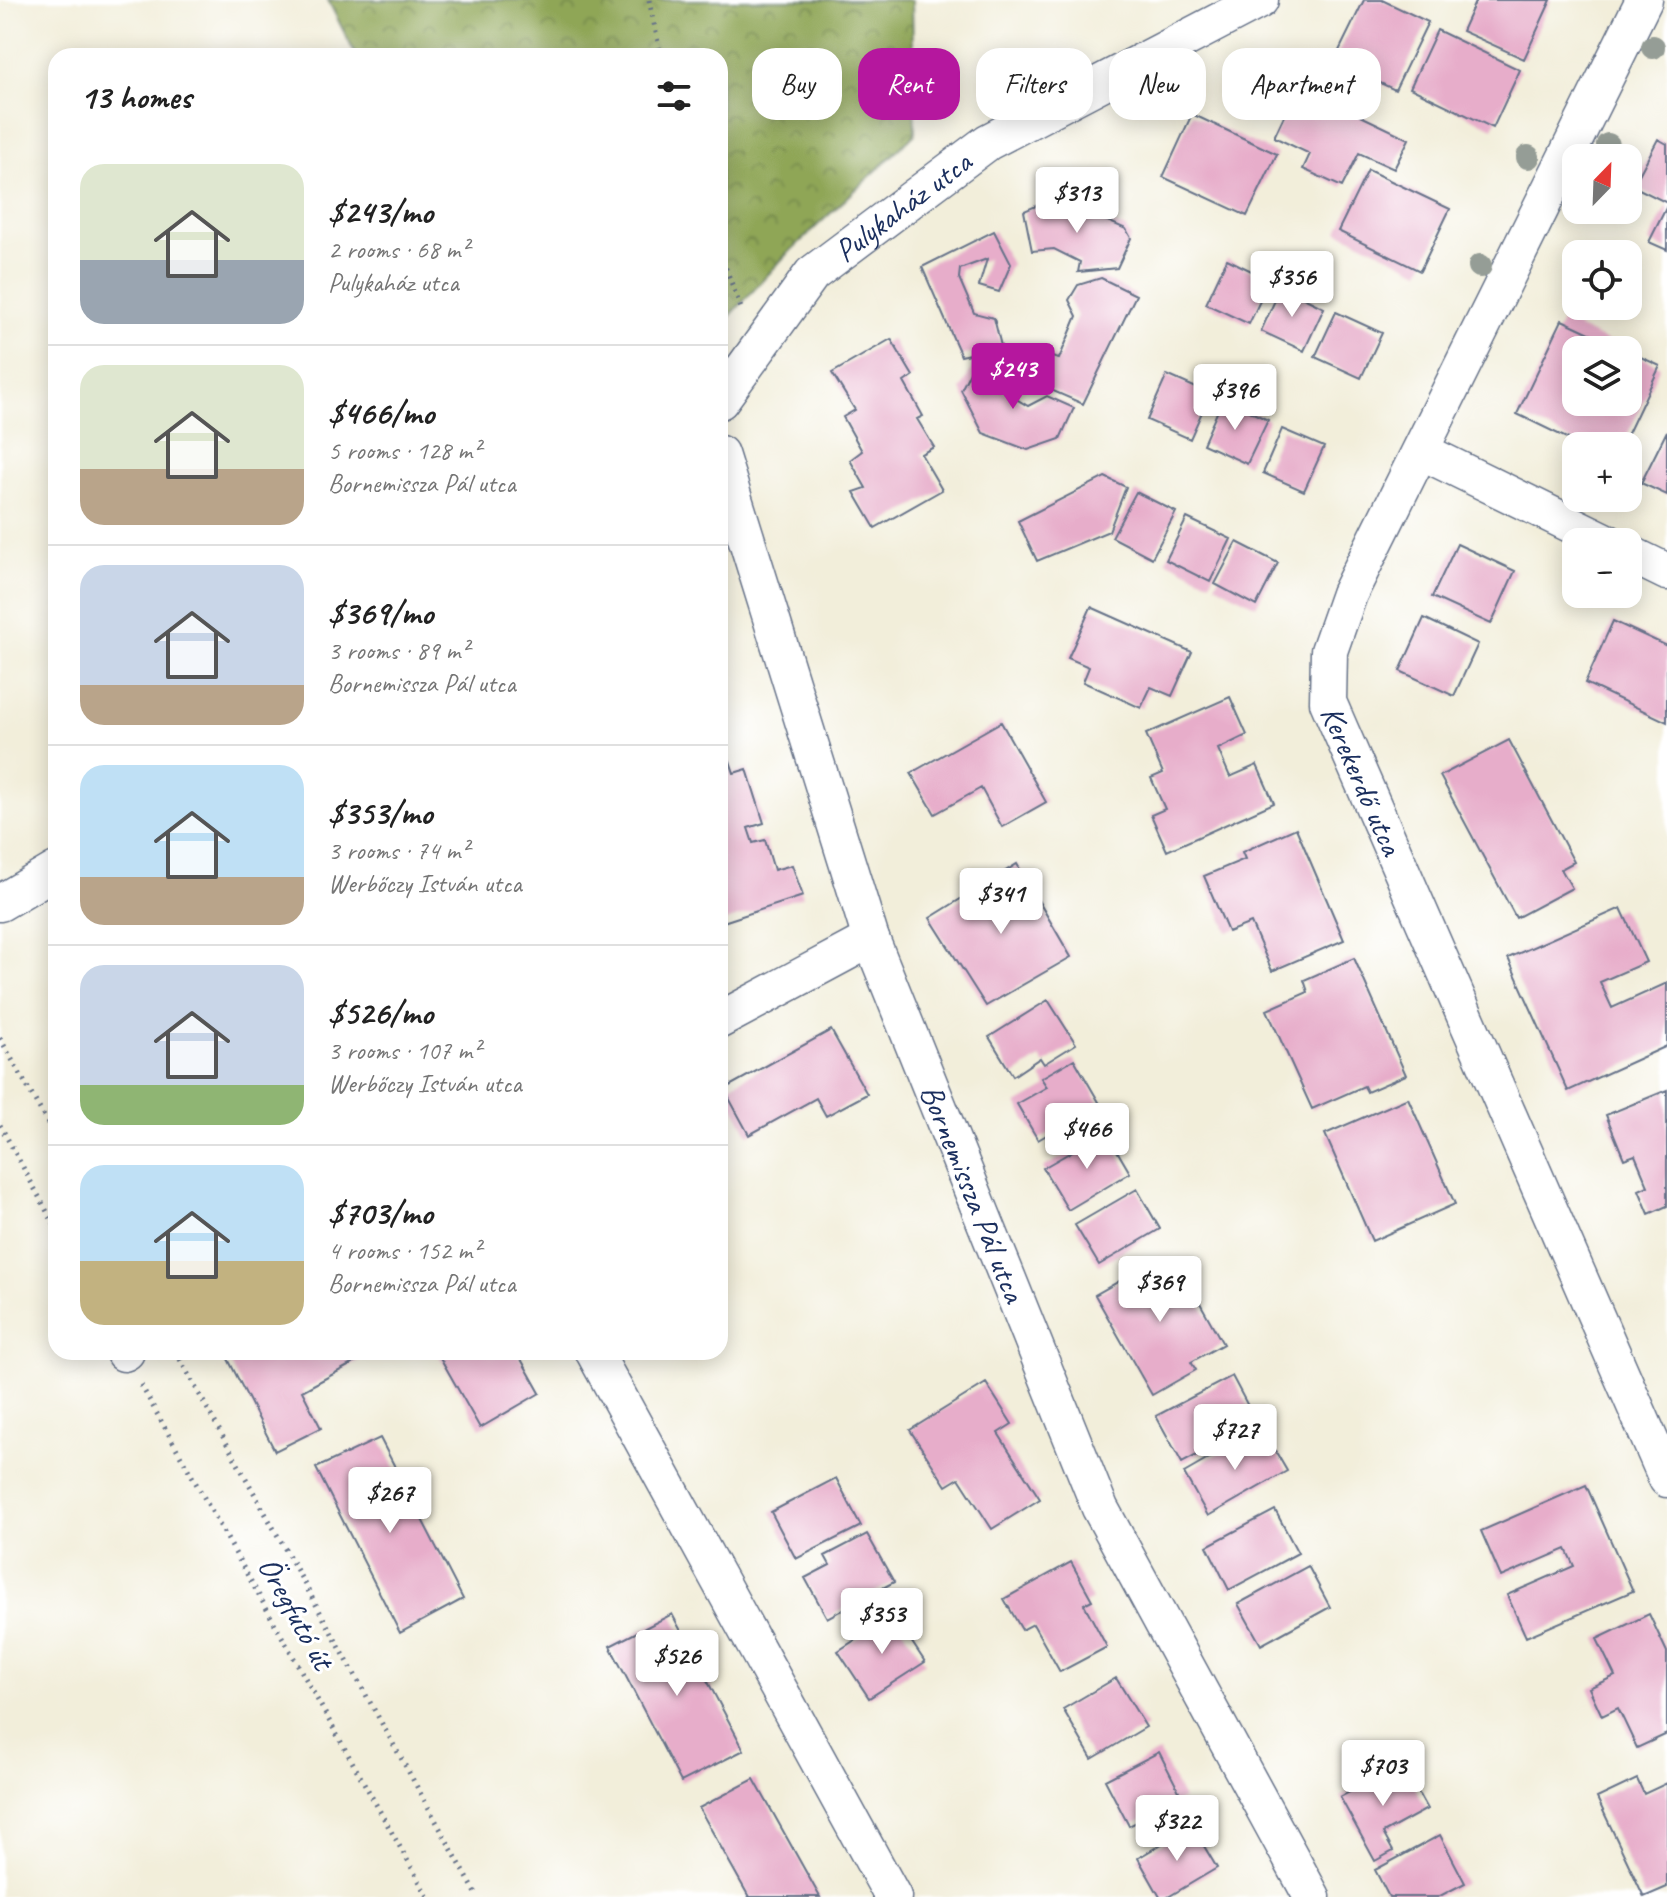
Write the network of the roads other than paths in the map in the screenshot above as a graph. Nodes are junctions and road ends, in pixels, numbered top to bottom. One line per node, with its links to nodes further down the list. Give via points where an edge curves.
1 (1260, 0): 3 (street, Pulykaház utca, via 988,142 812,274)
2 (1644, 0): 4 (street, Kerekerdő utca)
3 (728, 390)
4 (1423, 452): 6 (street); 14 (street, Kerekerdő utca, via 1349,594 1329,651 1328,702)
5 (728, 480): 11 (street, Bornemissza Pál utca)
6 (1578, 528)
7 (1642, 560): 8 (street)
8 (1667, 572)
9 (48, 875): 10 (street)
10 (0, 903)
11 (871, 939): 12 (street); 17 (street, Bornemissza Pál utca, via 1100,1508)
12 (728, 1016)
13 (598, 1360): 16 (street)
14 (1658, 1434): 15 (street, Kerekerdő utca)
15 (1667, 1479)
16 (893, 1897)
17 (1312, 1897)

